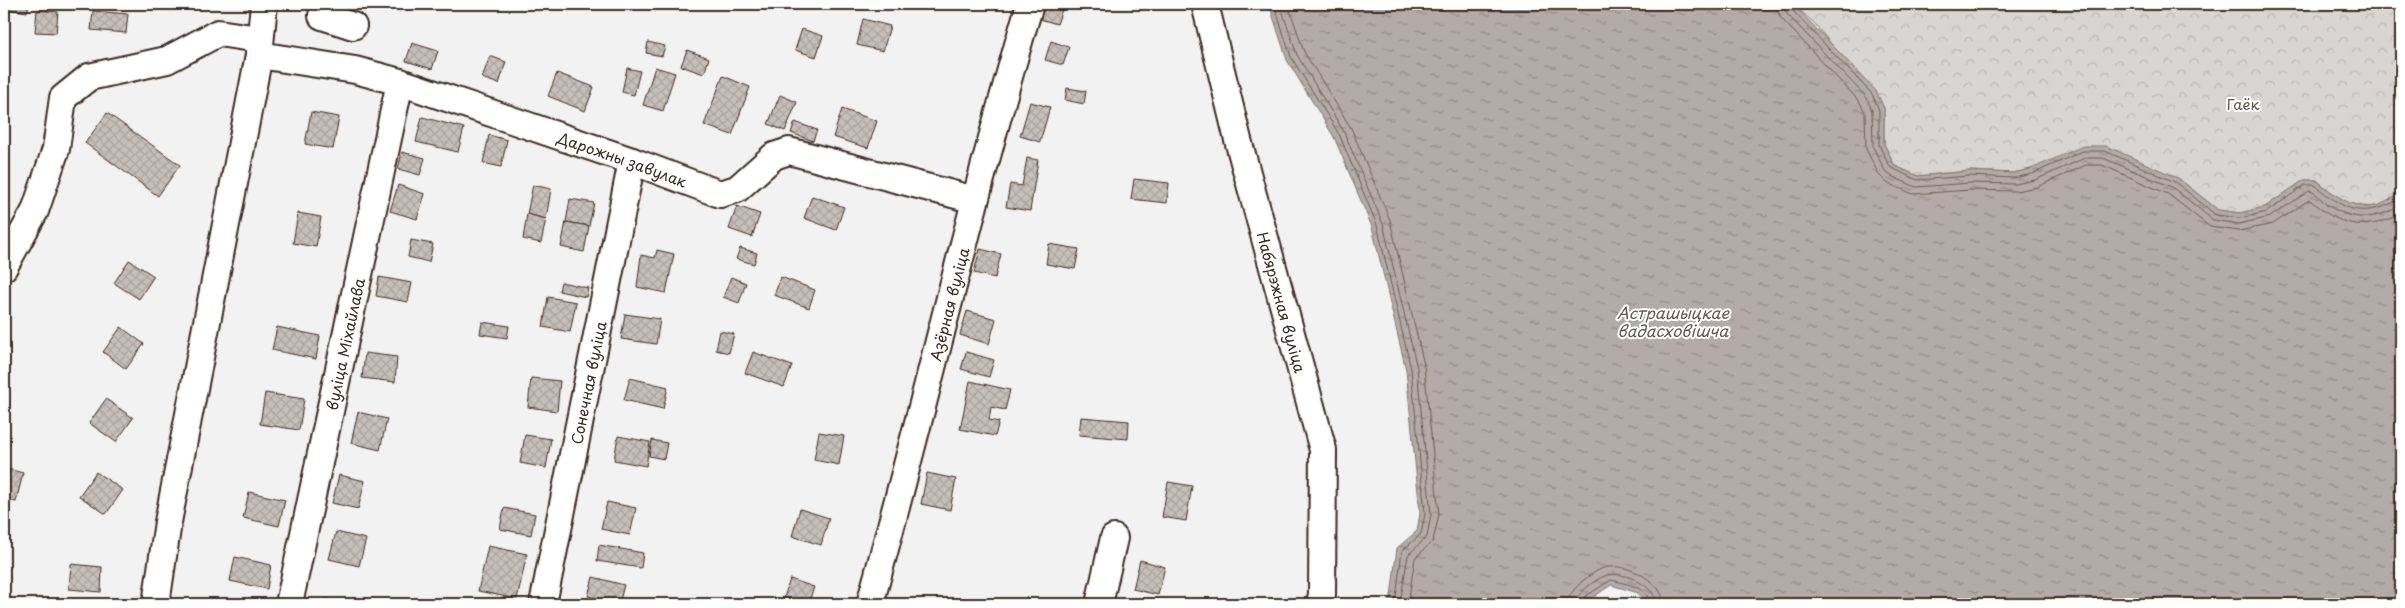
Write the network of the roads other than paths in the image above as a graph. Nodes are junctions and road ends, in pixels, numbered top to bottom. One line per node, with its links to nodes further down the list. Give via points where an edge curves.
1 (264, 4): 6 (street)
2 (324, 4): 5 (street, via 322,16)
3 (1030, 4): 9 (street, Азёрная вуліца)
4 (1205, 4): 17 (street, Набярэжная вуліца, via 1238,140 1323,450)
5 (352, 26)
6 (259, 47): 7 (street, Дарожны завулак); 10 (street, Дарожны завулак, via 218,33 167,60 89,76 63,98 56,149 41,193); 12 (street, via 168,522)
7 (400, 82): 8 (street, Дарожны завулак); 13 (street, вуліца Міхайлава)
8 (632, 161): 9 (street, Дарожны завулак, via 720,194 737,189 774,156 790,151); 14 (street, Сонечная вуліца)
9 (975, 200): 15 (street, Азёрная вуліца)
10 (4, 268)
11 (1114, 538): 16 (street)
12 (156, 604)
13 (289, 604)
14 (543, 604)
15 (870, 604)
16 (1099, 604)
17 (1320, 604)

